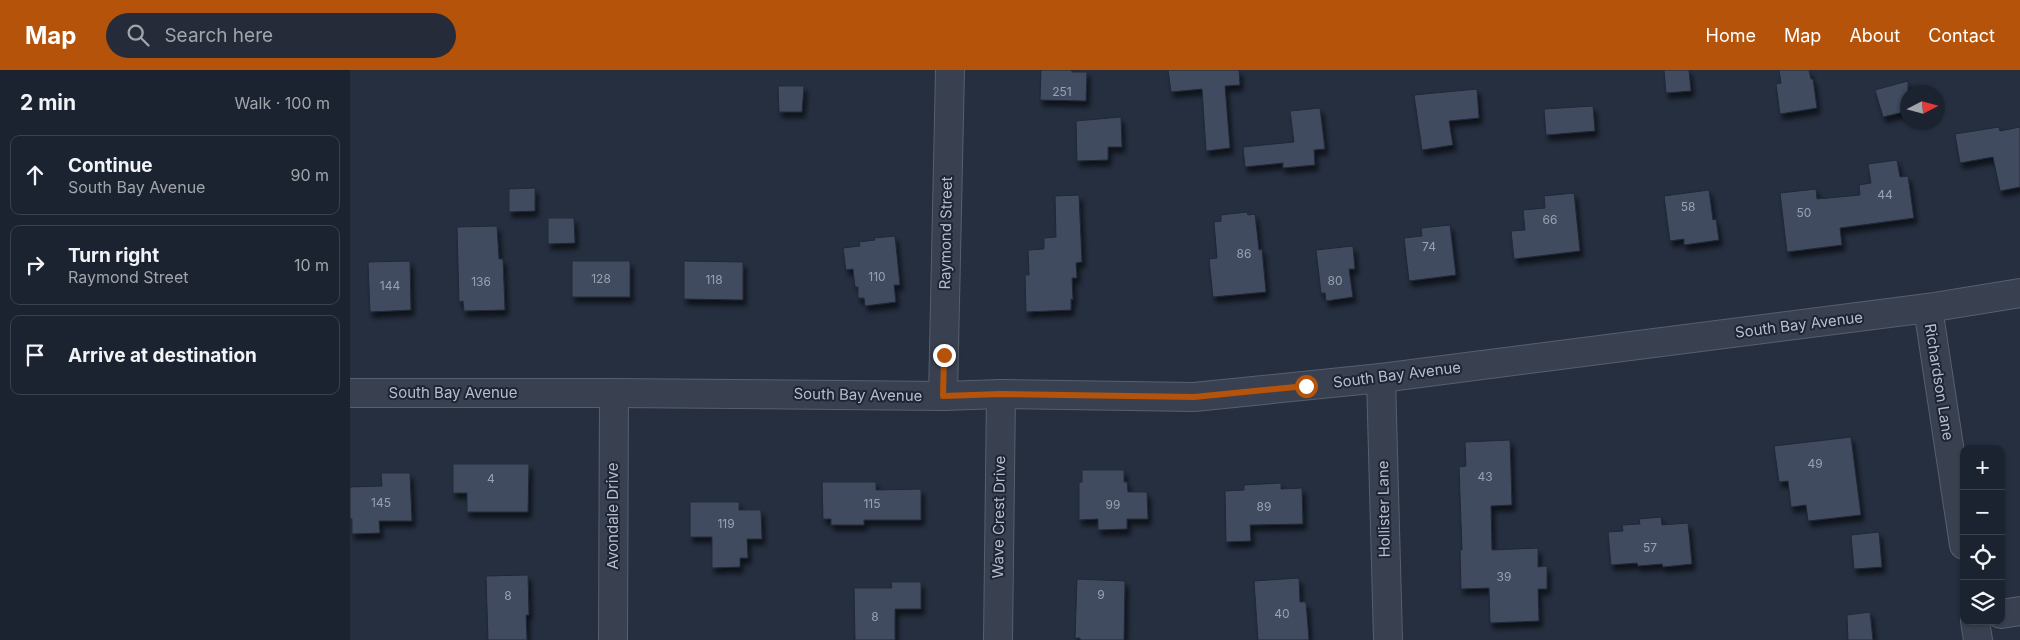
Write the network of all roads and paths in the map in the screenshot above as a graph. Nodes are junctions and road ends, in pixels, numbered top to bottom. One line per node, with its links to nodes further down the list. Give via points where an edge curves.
1 (950, 70): 8 (street, Raymond Street)
2 (2020, 293): 3 (street, South Bay Avenue)
3 (1928, 308): 4 (street, South Bay Avenue); 9 (street, Richardson Lane)
4 (1381, 378): 7 (street, South Bay Avenue, via 1194,397); 15 (street, Hollister Lane)
5 (350, 393): 6 (street, South Bay Avenue)
6 (614, 393): 8 (street, South Bay Avenue); 13 (street, Avondale Drive)
7 (1001, 394): 8 (street, South Bay Avenue); 14 (street, Wave Crest Drive)
8 (943, 396)
9 (1962, 535)
10 (2020, 611): 11 (street)
11 (2005, 613)
12 (1976, 625): 16 (street)
13 (612, 640)
14 (998, 640)
15 (1388, 640)
16 (1978, 640)

